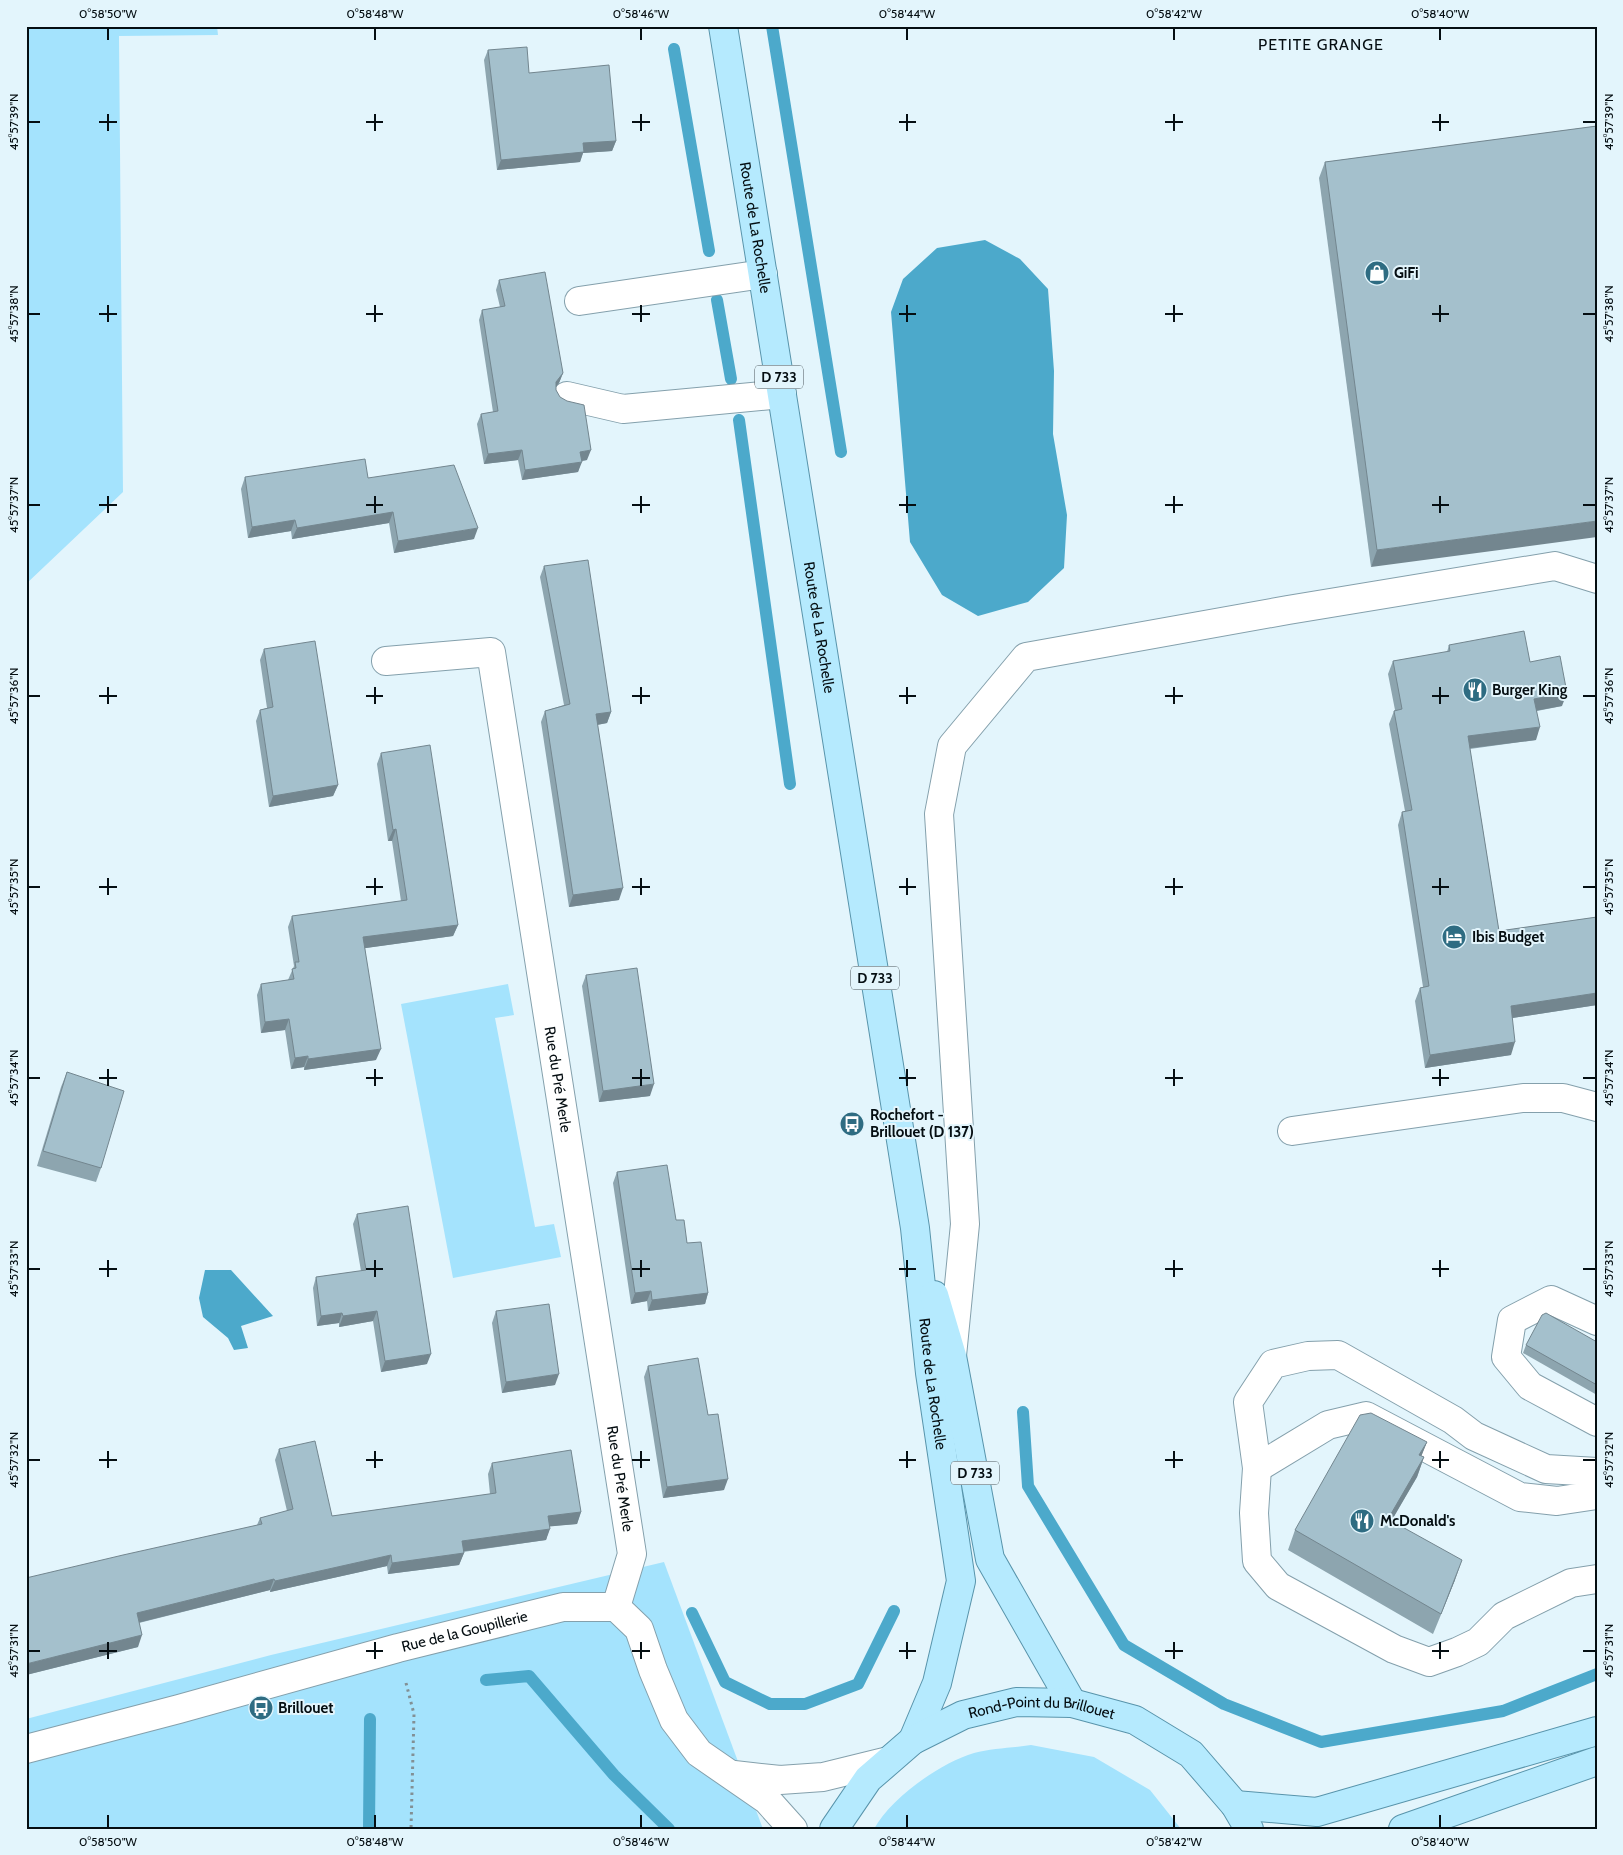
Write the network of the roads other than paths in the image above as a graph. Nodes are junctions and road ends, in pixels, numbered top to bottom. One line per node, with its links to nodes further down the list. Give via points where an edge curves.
1 (723, 26): 2 (main road, Route de La Rochelle / D 733)
2 (762, 274): 3 (street); 4 (main road, Route de La Rochelle / D 733)
3 (579, 301)
4 (782, 394): 5 (street, via 623,409); 10 (main road, Route de La Rochelle / D 733)
5 (567, 396)
6 (1597, 579): 12 (street, via 1555,566 1026,657 952,746 940,814 965,1224)
7 (386, 661): 18 (street, Rue du Pré Merle, via 491,652 632,1554)
8 (1597, 1107): 9 (street, via 1563,1098 1523,1098)
9 (1292, 1131)
10 (915, 1228): 12 (main road, Route de La Rochelle / D 733); 21 (main road, Route de La Rochelle / D 733, via 930,1373 961,1581 937,1683)
11 (1597, 1321): 13 (street, via 1551,1300 1512,1320 1506,1357 1530,1386)
12 (952, 1356): 19 (main road, Route de La Rochelle / D 733, via 990,1559)
13 (1597, 1422)
14 (1258, 1468): 15 (street, via 1248,1402 1273,1364 1308,1356 1338,1355 1453,1420 1474,1436 1546,1468); 16 (street, via 1328,1425 1366,1416 1520,1497 1557,1501); 17 (street, via 1254,1512 1258,1561 1278,1586 1394,1649 1429,1662 1478,1642 1504,1616 1571,1583)
15 (1597, 1472)
16 (1597, 1494)
17 (1597, 1579)
18 (616, 1608): 22 (street, Rue de la Goupillerie, via 564,1608 398,1648); 25 (street, via 639,1629 674,1720 699,1753)
19 (1072, 1703): 21 (main road, Rond-Point du Brillouet, via 1016,1702 962,1715); 26 (main road, Rond-Point du Brillouet, via 1135,1720 1191,1754)
20 (1597, 1731): 26 (main road, via 1317,1812)
21 (913, 1740): 24 (main road, Rond-Point du Brillouet)
22 (26, 1749)
23 (1597, 1761): 30 (main road)
24 (888, 1762): 25 (street, via 823,1777 780,1780); 28 (main road, Rond-Point du Brillouet, via 868,1779)
25 (730, 1774): 27 (street, via 767,1800)
26 (1235, 1805): 29 (main road, Rond-Point du Brillouet)
27 (793, 1829)
28 (834, 1829)
29 (1249, 1829)
30 (1403, 1829)

